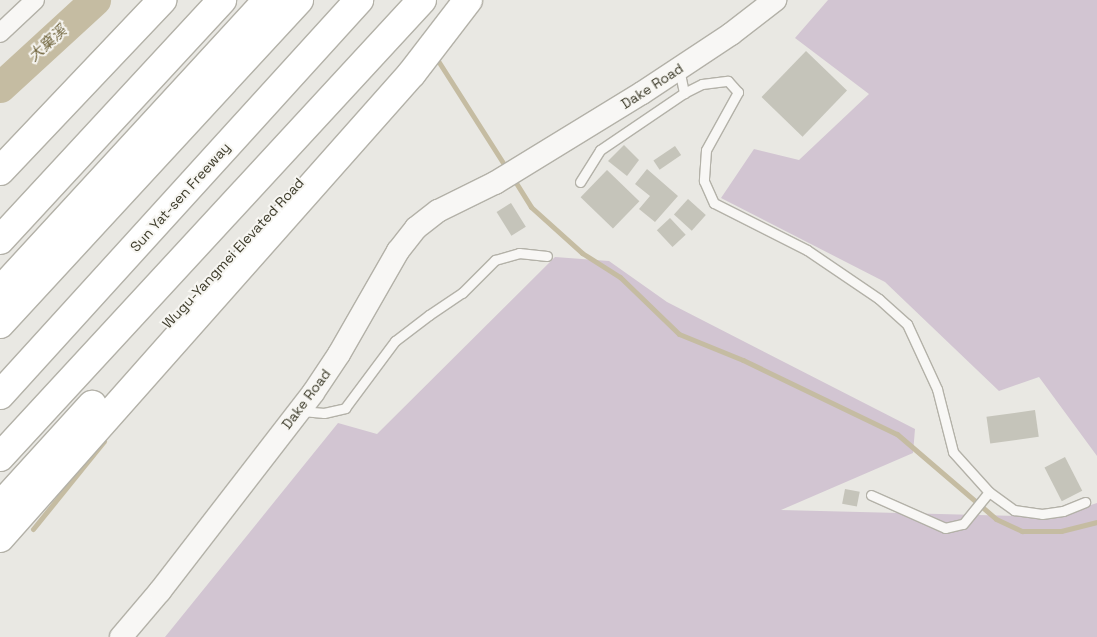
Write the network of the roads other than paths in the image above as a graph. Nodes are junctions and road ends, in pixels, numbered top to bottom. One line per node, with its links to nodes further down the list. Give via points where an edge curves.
1 (35, 0): 10 (street)
2 (162, 0): 13 (highway)
3 (222, 0): 15 (highway)
4 (268, 0): 17 (highway)
5 (299, 0): 18 (highway)
6 (359, 0): 19 (highway, Sun Yat-sen Freeway)
7 (422, 0): 21 (highway)
8 (467, 0): 25 (highway, Wugu-Yangmei Elevated Road); 26 (highway, via 412,73)
9 (775, 0): 11 (street, Dake Road)
10 (0, 33)
11 (678, 69): 12 (lane); 20 (street, Dake Road, via 500,180 438,211 416,228 398,251 339,354)
12 (684, 92): 14 (lane, via 600,150); 22 (lane, via 702,84 728,81 738,92 706,150 704,181 714,203 807,250 880,299 907,324 937,389 953,452)
13 (0, 171)
14 (580, 182)
15 (0, 240)
16 (547, 256): 20 (lane, via 518,253 494,260 462,293 395,342 345,408 324,413)
17 (0, 291)
18 (0, 324)
19 (0, 395)
20 (298, 410): 27 (street, Dake Road)
21 (0, 457)
22 (987, 494): 23 (lane, via 963,524 945,528); 24 (lane, via 1014,510 1042,514 1063,511)
23 (871, 495)
24 (1085, 502)
25 (0, 506)
26 (0, 538)
27 (121, 637)

